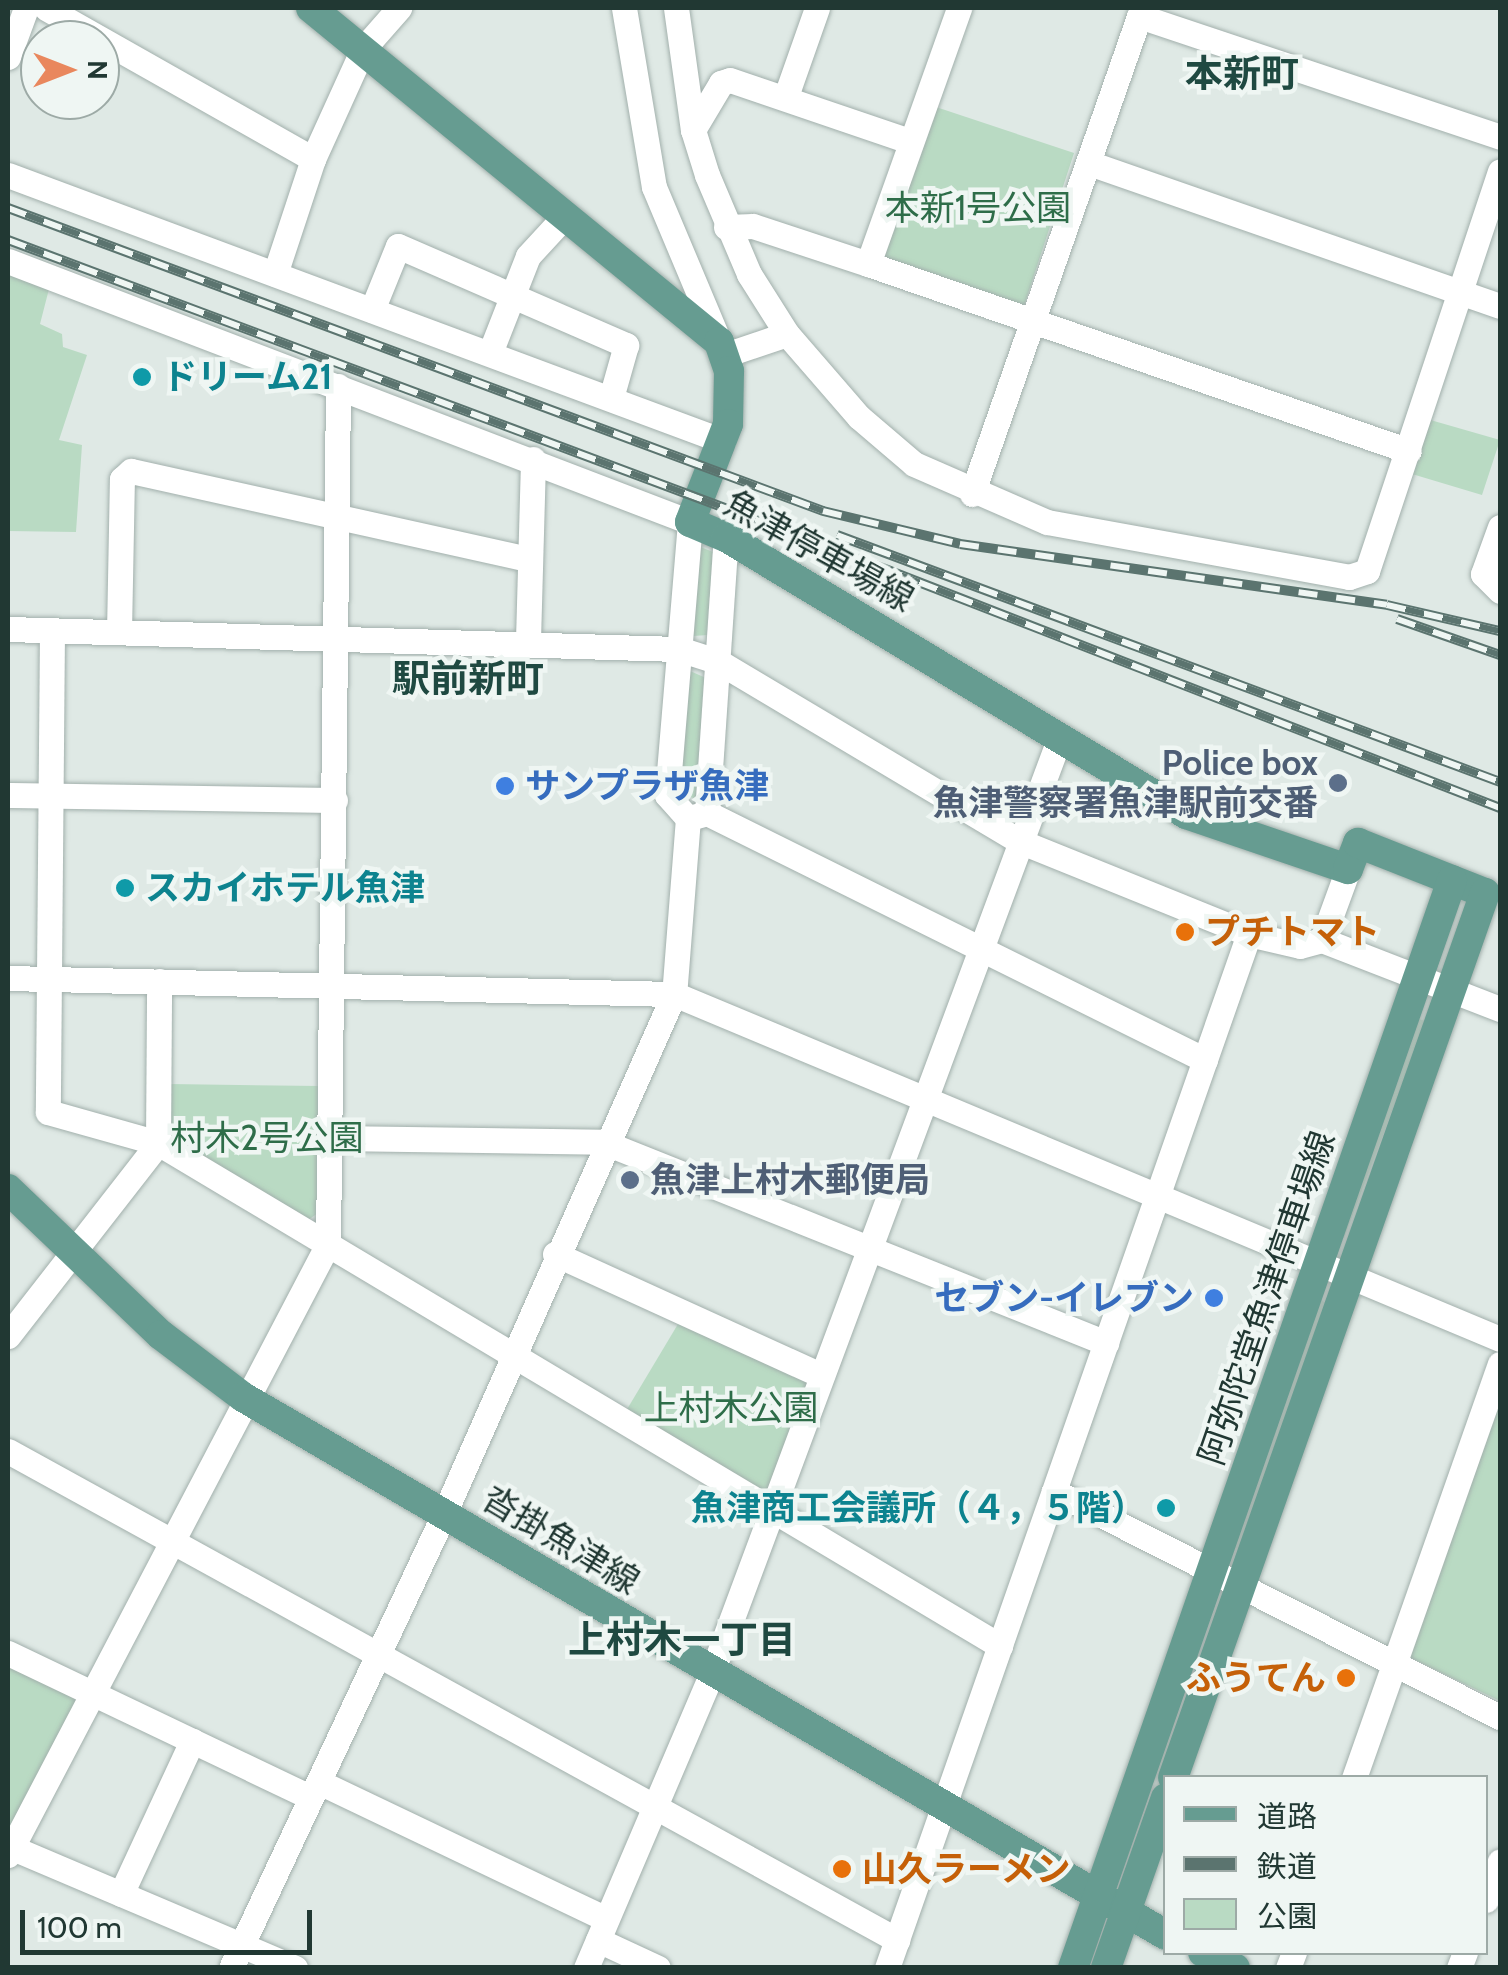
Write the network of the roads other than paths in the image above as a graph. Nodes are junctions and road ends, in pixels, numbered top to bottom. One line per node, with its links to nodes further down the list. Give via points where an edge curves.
1 (26, 8): 11 (street)
2 (46, 8): 16 (street)
3 (311, 8): 10 (main road)
4 (399, 8): 10 (street)
5 (624, 8): 31 (street, via 654,187)
6 (676, 8): 13 (street)
7 (817, 8): 12 (street)
8 (958, 8): 15 (street)
9 (1140, 12): 14 (street); 17 (street)
10 (363, 49): 16 (street); 20 (main road)
11 (8, 57)
12 (786, 96): 13 (street, via 721,84); 15 (street)
13 (693, 130): 21 (street)
14 (1500, 137)
15 (909, 141): 23 (street)
16 (313, 159): 24 (street)
17 (1090, 163): 25 (street); 29 (street)
18 (1500, 172): 25 (street)
19 (8, 176): 24 (street)
20 (564, 217): 26 (street, via 528,256); 31 (main road)
21 (726, 227): 23 (street, via 753,226); 30 (street)
22 (8, 262): 33 (street)
23 (868, 264): 29 (street)
24 (275, 274): 28 (street)
25 (1460, 292): 27 (street); 36 (street)
26 (508, 295): 28 (street, via 398,246); 32 (street); 34 (street, via 626,346)
27 (1500, 306)
28 (372, 310): 32 (street)
29 (1032, 320): 36 (street); 38 (street)
30 (788, 334): 31 (street); 38 (street, via 873,429 914,464)
31 (722, 348): 35 (main road, 魚津停車場線, via 730,399)
32 (490, 353): 34 (street)
33 (338, 386): 37 (street); 39 (street)
34 (612, 398): 35 (street)
35 (723, 440): 40 (main road, 魚津停車場線)
36 (1410, 451): 38 (street, via 1367,571 1349,576 1047,522)
37 (533, 458): 40 (street); 43 (street)
38 (972, 494)
39 (336, 516): 43 (street); 47 (street, via 131,471 122,479); 48 (street)
40 (690, 522): 42 (main road, 魚津停車場線); 50 (street)
41 (1500, 527): 44 (street, via 1483,574)
42 (726, 537): 51 (street); 52 (main road, 魚津停車場線)
43 (529, 560): 49 (street)
44 (1500, 590)
45 (8, 630): 46 (street)
46 (52, 630): 47 (street); 53 (street)
47 (119, 632): 48 (street)
48 (338, 640): 49 (street); 55 (street)
49 (528, 640): 50 (street)
50 (680, 649): 51 (street); 56 (street, via 667,795)
51 (719, 662): 56 (street); 57 (street)
52 (1060, 737): 57 (street); 58 (main road, 魚津停車場線, via 1186,814)
53 (53, 795): 54 (street); 55 (street); 66 (street)
54 (8, 796)
55 (335, 800): 68 (street)
56 (698, 816): 63 (street); 70 (street)
57 (1019, 841): 61 (street); 63 (street)
58 (1348, 869): 59 (main road, via 1358,843); 62 (street)
59 (1452, 880): 60 (main road); 65 (main road, 阿弥陀堂魚津停車場線)
60 (1492, 896): 69 (main road, 阿弥陀堂魚津停車場線)
61 (1249, 934): 62 (street, via 1300,946); 72 (street)
62 (1322, 940): 65 (street)
63 (980, 949): 72 (street); 73 (street)
64 (8, 978): 66 (street)
65 (1419, 978): 69 (street); 83 (main road, 阿弥陀堂魚津停車場線)
66 (49, 979): 67 (street); 76 (street, via 48,1112)
67 (160, 981): 68 (street); 76 (street)
68 (332, 985): 70 (street); 74 (street)
69 (1450, 990): 71 (street); 84 (main road, 阿弥陀堂魚津停車場線)
70 (674, 994): 73 (street); 75 (street)
71 (1500, 1009)
72 (1205, 1060): 78 (street)
73 (924, 1099): 78 (street); 80 (street)
74 (334, 1138): 75 (street); 79 (street)
75 (604, 1142): 80 (street); 82 (street)
76 (158, 1143): 79 (street); 81 (street)
77 (8, 1190): 81 (main road, 沓掛魚津線)
78 (1158, 1195): 83 (street); 87 (street)
79 (328, 1244): 88 (street); 91 (street)
80 (870, 1246): 87 (street); 90 (street)
81 (72, 1252): 85 (street); 91 (main road, 沓掛魚津線, via 162,1335)
82 (554, 1254): 88 (street); 90 (street)
83 (1318, 1263): 84 (street); 97 (main road, 阿弥陀堂魚津停車場線)
84 (1347, 1276): 86 (street); 98 (main road, 阿弥陀堂魚津停車場線)
85 (8, 1336)
86 (1500, 1339)
87 (1106, 1343): 93 (street)
88 (512, 1351): 94 (street); 95 (street)
89 (1500, 1364): 102 (street)
90 (820, 1375): 94 (street)
91 (243, 1397): 95 (main road, 沓掛魚津線); 96 (street)
92 (8, 1451): 96 (street)
93 (1054, 1491): 97 (street); 99 (street)
94 (773, 1511): 99 (street); 103 (street)
95 (444, 1514): 101 (street); 103 (main road, 沓掛魚津線)
96 (172, 1542): 101 (street); 104 (street)
97 (1211, 1572): 98 (street); 117 (main road, 阿弥陀堂魚津停車場線)
98 (1239, 1587): 102 (street); 107 (main road, 阿弥陀堂魚津停車場線)
99 (1000, 1646): 112 (street)
100 (8, 1653): 104 (street)
101 (378, 1657): 109 (street); 111 (street)
102 (1393, 1662): 105 (street); 108 (street)
103 (712, 1672): 111 (street); 112 (main road, 沓掛魚津線)
104 (92, 1694): 106 (street); 113 (street)
105 (1500, 1717)
106 (192, 1741): 109 (street); 115 (street)
107 (1174, 1775)
108 (1355, 1775)
109 (314, 1790): 119 (street); 123 (street)
110 (1163, 1807): 118 (main road)
111 (654, 1808): 119 (street); 121 (street)
112 (942, 1810): 117 (main road, 沓掛魚津線); 121 (street)
113 (9, 1850): 115 (street)
114 (1500, 1861): 116 (street)
115 (121, 1894): 123 (street)
116 (1488, 1894)
117 (1098, 1898): 118 (main road, 沓掛魚津線); 128 (main road, 阿弥陀堂魚津停車場線)
118 (1126, 1913): 120 (main road, 沓掛魚津線); 129 (main road)
119 (602, 1930): 125 (street); 126 (street)
120 (1163, 1933)
121 (897, 1940): 127 (street)
122 (1208, 1955): 130 (main road)
123 (237, 1956): 124 (street)
124 (295, 1968)
125 (586, 1968)
126 (658, 1968)
127 (888, 1968)
128 (1073, 1968)
129 (1106, 1968)
130 (1235, 1968)

